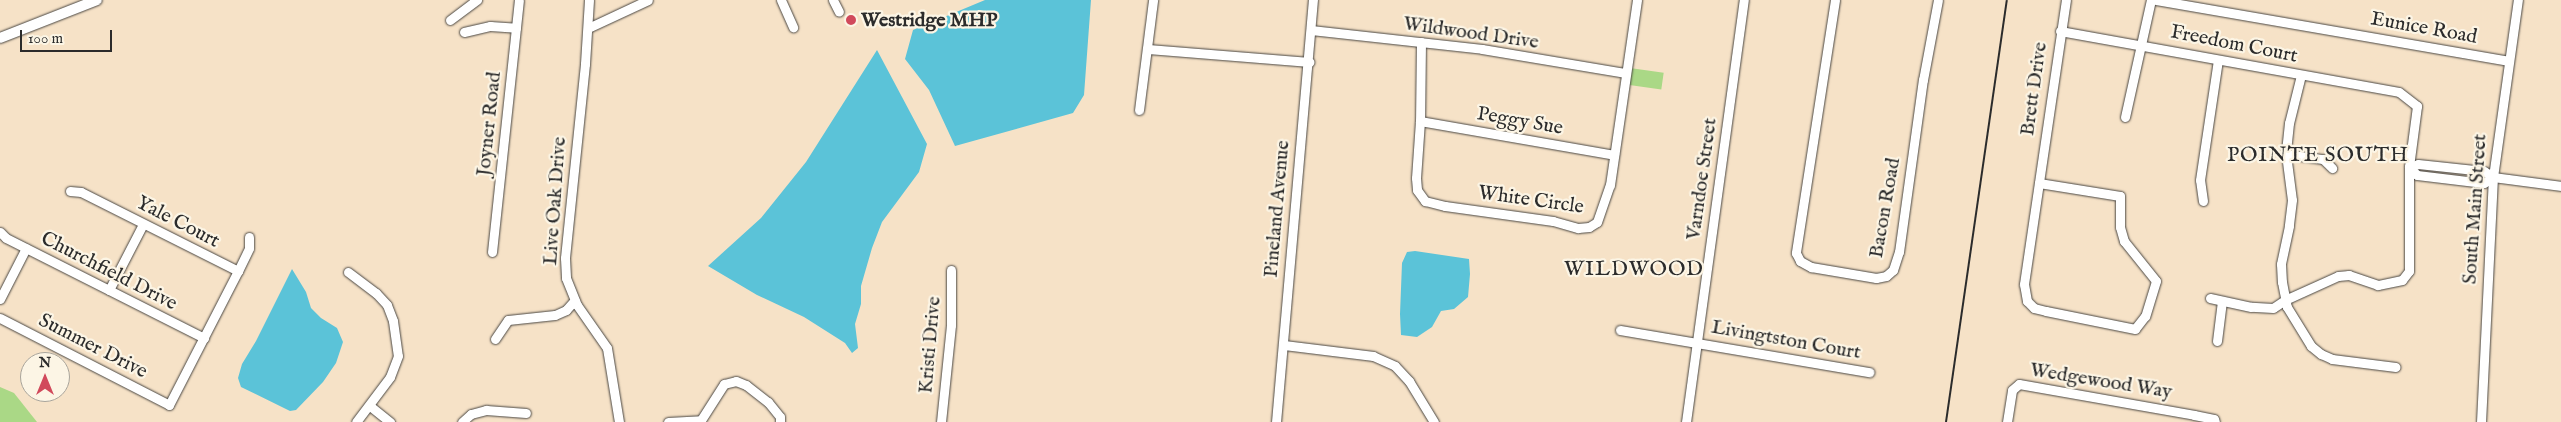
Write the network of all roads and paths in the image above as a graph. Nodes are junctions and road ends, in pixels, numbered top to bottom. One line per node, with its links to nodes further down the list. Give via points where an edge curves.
1 (97, 0): 26 (main road)
2 (477, 0): 19 (street)
3 (519, 0): 21 (street, Joyner Road)
4 (589, 0): 22 (street, Live Oak Drive)
5 (648, 0): 22 (street)
6 (781, 0): 20 (street)
7 (833, 0): 18 (street)
8 (1153, 0): 29 (street)
9 (1314, 0): 23 (street, Pineland Avenue)
10 (1637, 0): 33 (street, White Circle)
11 (1744, 0): 66 (street, Varndoe Street)
12 (1835, 0): 13 (street, Bacon Road, via 1796,253 1800,261 1810,267 1876,278 1893,270 1899,252)
13 (1935, 0)
14 (2066, 0): 24 (street, Brett Drive)
15 (2151, 0): 28 (street)
16 (2156, 0): 31 (street, Eunice Road)
17 (2518, 0): 31 (street, South Main Street)
18 (839, 12)
19 (450, 20)
20 (793, 27)
21 (516, 28): 25 (street, via 490,26); 51 (street, Joyner Road)
22 (588, 28): 58 (street, Live Oak Drive, via 565,258 566,278)
23 (1311, 30): 27 (street, Wildwood Drive); 32 (street, Pineland Avenue)
24 (2060, 31): 28 (street, Freedom Court); 43 (street, Brett Drive)
25 (464, 32)
26 (0, 38)
27 (1421, 42): 33 (street, Wildwood Drive); 37 (street, White Circle)
28 (2141, 44): 30 (street, Freedom Court); 36 (street)
29 (1148, 49): 32 (street); 35 (street)
30 (2218, 60): 34 (street, Freedom Court); 46 (street, via 2200,180)
31 (2508, 61): 42 (street, South Main Street)
32 (1309, 62): 67 (street, Pineland Avenue)
33 (1626, 73): 39 (street, White Circle)
34 (2301, 75): 38 (street, via 2289,123); 41 (street, Freedom Court, via 2401,94 2417,106)
35 (1140, 110)
36 (2125, 117)
37 (1420, 121): 39 (street, Peggy Sue); 39 (street, White Circle, via 1417,190 1425,201 1445,206 1553,221 1578,228 1589,227 1597,222 1602,210)
38 (2286, 154): 40 (street, via 2323,159); 59 (street, via 2292,200 2281,264)
39 (1614, 155)
40 (2332, 168)
41 (2409, 168): 42 (street, via 2417,175 2484,183); 59 (street, via 2409,271 2402,280 2378,286 2349,275 2338,276)
42 (2493, 177): 44 (street); 85 (street, South Main Street)
43 (2039, 183): 43 (street, Brett Drive, via 2024,284 2028,304 2046,312 2135,329 2145,316 2156,281 2124,241 2120,227 2120,196)
44 (2561, 186)
45 (70, 191): 47 (street, Yale Court, via 81,192)
46 (2203, 201)
47 (143, 224): 53 (street, Yale Court); 55 (street)
48 (0, 232): 50 (street, Churchfield Drive)
49 (249, 237): 53 (street, Yale Court)
50 (26, 248): 55 (street, Churchfield Drive); 57 (street)
51 (492, 252)
52 (950, 270): 79 (street, Kristi Drive, via 951,325)
53 (238, 271): 63 (street)
54 (348, 272): 70 (street, via 387,305 396,338 398,356 390,377)
55 (110, 290): 63 (street, Churchfield Drive)
56 (2210, 298): 60 (street)
57 (0, 299)
58 (575, 300): 64 (street, via 555,316 508,320); 76 (street, Live Oak Drive, via 607,348)
59 (2285, 300): 60 (street, via 2273,308); 68 (street, via 2311,346 2321,354 2332,359)
60 (2222, 301): 65 (street)
61 (0, 318): 63 (street, Summer Drive, via 169,405)
62 (1620, 330): 66 (street, Livingtston Court)
63 (204, 338)
64 (496, 339)
65 (2217, 341)
66 (1696, 342): 69 (street, Livingtston Court); 82 (street, Varndoe Street)
67 (1284, 345): 80 (street, Pineland Avenue); 81 (street, via 1373,356 1395,366 1409,380)
68 (2395, 368)
69 (1869, 372)
70 (370, 406): 73 (street); 74 (street)
71 (526, 413): 75 (street, via 486,410 471,414)
72 (702, 421): 77 (street); 78 (street, via 724,384 736,380 768,402 780,417)
73 (356, 422)
74 (390, 422)
75 (462, 422)
76 (619, 422)
77 (668, 422)
78 (780, 422)
79 (940, 422)
80 (1276, 422)
81 (1434, 422)
82 (1686, 422)
83 (2008, 422): 84 (street, Wedgewood Way, via 2012,390 2019,384 2194,415 2214,419)
84 (2215, 422)
85 (2480, 422)

